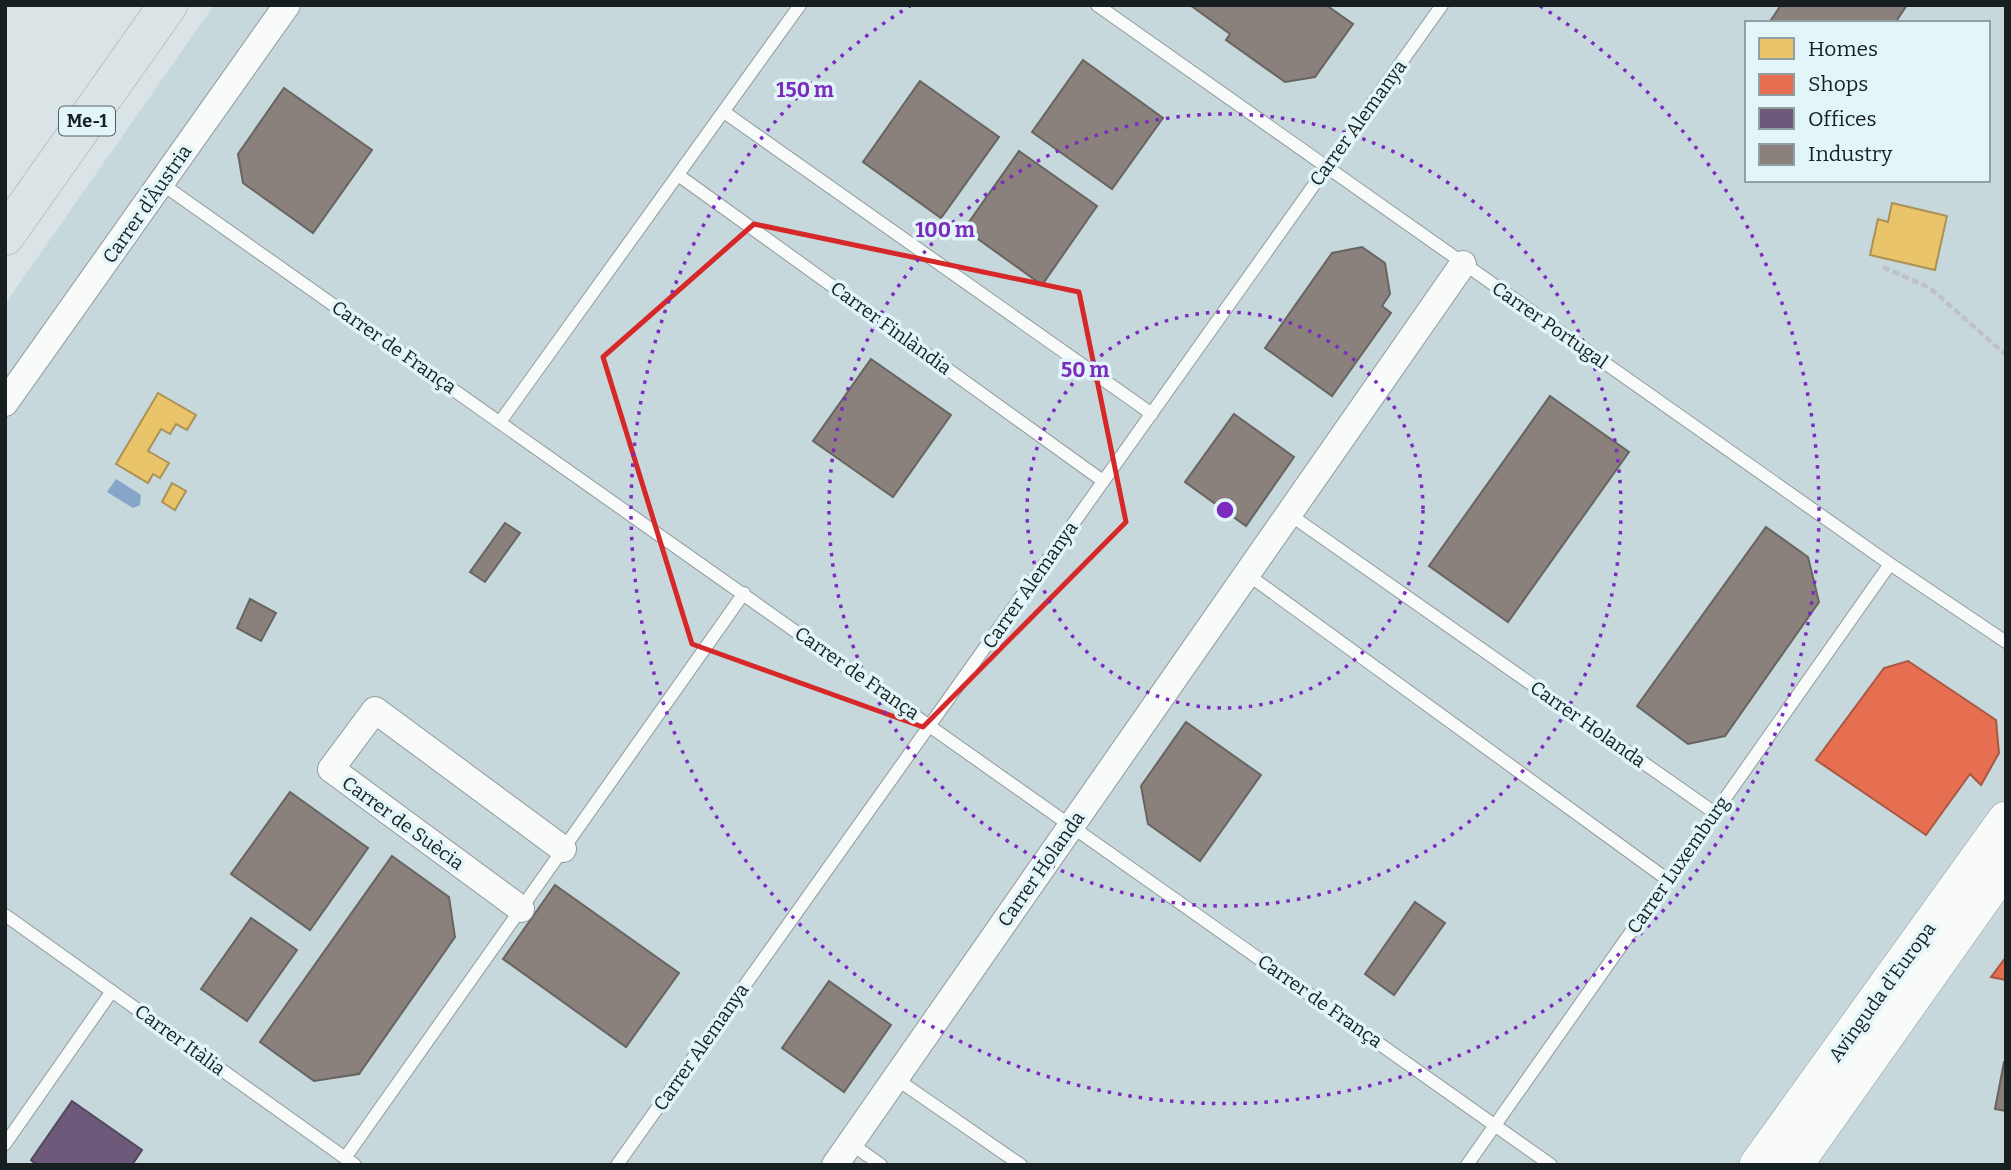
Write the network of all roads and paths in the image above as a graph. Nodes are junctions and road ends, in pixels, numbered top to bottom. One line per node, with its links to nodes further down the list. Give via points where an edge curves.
1 (168, 5): 10 (main road, Me-1)
2 (287, 5): 9 (street, Carrer d'Àustria)
3 (800, 5): 6 (lane)
4 (1097, 5): 7 (lane, Carrer Portugal)
5 (1442, 5): 7 (lane, Carrer Alemanya)
6 (724, 112): 8 (lane); 15 (lane)
7 (1327, 167): 11 (lane, Carrer Portugal); 15 (lane, Carrer Alemanya)
8 (678, 175): 16 (lane); 17 (lane, Carrer Finlàndia)
9 (162, 184): 14 (street, Carrer d'Àustria); 16 (lane, Carrer de França)
10 (5, 236)
11 (1463, 264): 18 (street, Carrer Holanda); 19 (lane, Carrer Portugal)
12 (1883, 267): 13 (path, via 1930,288)
13 (2006, 355)
14 (5, 403)
15 (1152, 414): 17 (lane, Carrer Alemanya)
16 (500, 422): 21 (lane, Carrer de França)
17 (1103, 481): 23 (lane, Carrer Alemanya)
18 (1289, 514): 20 (street, Carrer Holanda); 24 (lane, Carrer Holanda)
19 (1889, 564): 22 (lane, Carrer Portugal); 24 (lane, Carrer Luxemburg)
20 (1247, 573): 26 (street, Carrer Holanda); 29 (lane)
21 (744, 593): 23 (lane, Carrer de França); 27 (lane)
22 (2006, 642)
23 (930, 724): 26 (lane, Carrer de França); 38 (lane, Carrer Alemanya)
24 (1715, 813): 29 (lane, Carrer Luxemburg)
25 (2006, 820): 44 (street, Avinguda d'Europa)
26 (1072, 824): 33 (street, Carrer Holanda); 34 (lane, Carrer de França)
27 (563, 849): 30 (lane); 30 (street, Carrer de Suècia, via 375,710 331,769)
28 (2006, 865): 45 (street, Avinguda d'Europa)
29 (1668, 880): 34 (lane, Carrer Luxemburg)
30 (521, 909): 37 (lane)
31 (5, 915): 32 (lane, Carrer Itàlia)
32 (112, 991): 36 (lane); 37 (lane, Carrer Itàlia)
33 (895, 1077): 35 (street, Carrer Holanda); 41 (lane)
34 (1495, 1125): 42 (lane, Carrer Luxemburg); 43 (lane, Carrer de França)
35 (850, 1143): 39 (street, Carrer Holanda); 40 (lane)
36 (5, 1144)
37 (350, 1161)
38 (617, 1165)
39 (835, 1165)
40 (881, 1165)
41 (1021, 1165)
42 (1467, 1165)
43 (1551, 1165)
44 (1758, 1165)
45 (1794, 1165)

